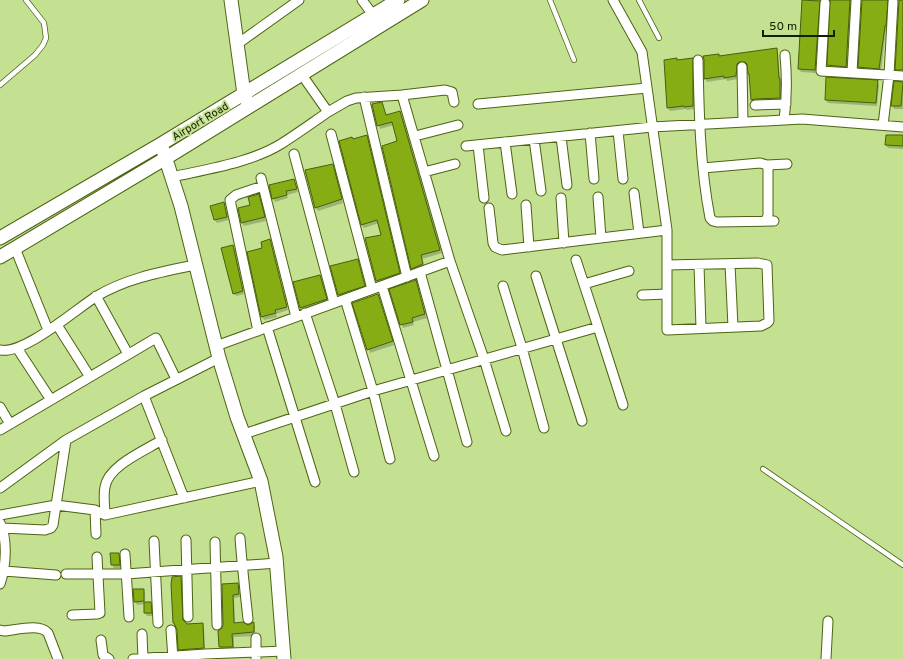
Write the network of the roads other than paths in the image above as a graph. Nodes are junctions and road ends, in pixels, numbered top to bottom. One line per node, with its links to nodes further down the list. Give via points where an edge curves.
1 (26, 0): 24 (lane, via 44,23 46,38 35,54)
2 (231, 0): 15 (main road)
3 (299, 0): 15 (street)
4 (362, 0): 13 (street)
5 (398, 0): 13 (main road, Airport Road)
6 (422, 0): 21 (main road)
7 (550, 0): 17 (lane)
8 (613, 0): 25 (street, via 642,52)
9 (639, 0): 14 (lane)
10 (856, 1): 20 (street)
11 (893, 2): 22 (street)
12 (825, 3): 20 (street, via 821,71)
13 (373, 15): 26 (main road, Airport Road)
14 (659, 38)
15 (236, 45): 26 (main road)
16 (785, 55): 31 (street)
17 (574, 60)
18 (698, 60): 37 (street)
19 (742, 67): 36 (street)
20 (852, 72): 22 (street)
21 (302, 75): 33 (main road); 34 (street)
22 (889, 75): 23 (street); 39 (street)
23 (903, 76)
24 (0, 85)
25 (647, 88): 30 (street); 40 (street)
26 (244, 94): 33 (main road); 49 (main road, Airport Road)
27 (402, 96): 28 (street); 29 (street, via 448,90 452,92); 45 (street)
28 (364, 97): 34 (street, via 347,101); 88 (street)
29 (454, 102)
30 (478, 104)
31 (786, 104): 32 (street); 35 (street)
32 (755, 105)
33 (250, 107): 53 (main road)
34 (328, 112): 59 (street, via 280,145 254,156)
35 (784, 120): 36 (street); 39 (street)
36 (743, 122): 37 (street)
37 (699, 124): 40 (street); 57 (street)
38 (458, 125): 45 (street)
39 (884, 125): 41 (street)
40 (652, 127): 42 (street); 71 (street)
41 (903, 127)
42 (618, 131): 43 (street); 61 (street)
43 (590, 133): 46 (street); 60 (street)
44 (331, 134): 92 (street)
45 (414, 136): 58 (street)
46 (561, 137): 47 (street); 62 (street)
47 (534, 139): 48 (street); 63 (street)
48 (505, 142): 50 (street); 65 (street)
49 (161, 144): 53 (main road); 73 (main road, Airport Road)
50 (478, 145): 51 (street); 67 (street)
51 (466, 146)
52 (294, 154): 97 (street)
53 (166, 158): 59 (main road); 76 (main road)
54 (455, 164): 58 (street)
55 (787, 164): 56 (street)
56 (767, 165): 57 (street, via 760,163); 57 (street, via 769,221 713,221 710,218)
57 (703, 168)
58 (424, 172): 80 (street)
59 (172, 177): 82 (main road)
60 (594, 179)
61 (623, 179)
62 (567, 185)
63 (541, 191)
64 (634, 193): 72 (street)
65 (512, 194)
66 (598, 197): 74 (street)
67 (484, 198)
68 (561, 198): 75 (street)
69 (526, 205): 77 (street)
70 (489, 208): 77 (street, via 492,237 496,247 502,250)
71 (667, 230): 72 (street); 83 (street)
72 (639, 233): 74 (street)
73 (0, 238)
74 (601, 238): 75 (street)
75 (564, 243): 77 (street)
76 (15, 248): 78 (main road); 104 (street)
77 (529, 248)
78 (0, 257)
79 (576, 260): 89 (street)
80 (450, 261): 86 (street); 112 (street)
81 (730, 264): 84 (street); 102 (street); 102 (street, via 763,264 767,268 769,321 761,326)
82 (195, 265): 95 (street, via 145,275); 110 (main road)
83 (667, 265): 84 (street); 93 (street)
84 (699, 265): 103 (street)
85 (629, 271): 89 (street)
86 (420, 272): 88 (street); 113 (street)
87 (536, 276): 106 (street)
88 (407, 277): 90 (street)
89 (584, 284): 101 (street)
90 (382, 286): 92 (street); 116 (street)
91 (503, 286): 108 (street)
92 (372, 289): 96 (street)
93 (667, 294): 94 (street); 103 (street, via 667,330)
94 (642, 295)
95 (96, 296): 99 (street); 111 (street)
96 (346, 299): 97 (street); 117 (street)
97 (334, 304): 98 (street)
98 (301, 315): 100 (street); 105 (street, via 262,182 230,200); 120 (street)
99 (57, 325): 104 (street); 114 (street)
100 (267, 327): 105 (street); 123 (street)
101 (598, 327): 106 (street); 121 (street)
102 (734, 327): 103 (street)
103 (701, 328)
104 (48, 330): 107 (street)
105 (258, 331): 110 (street)
106 (555, 339): 108 (street); 124 (street)
107 (17, 348): 109 (street); 119 (street)
108 (522, 348): 112 (street); 126 (street)
109 (0, 350)
110 (217, 352): 115 (street); 129 (main road)
111 (128, 354): 114 (street); 115 (street, via 156,338)
112 (484, 359): 113 (street); 128 (street)
113 (447, 370): 116 (street); 132 (street)
114 (90, 377): 119 (street)
115 (176, 379): 118 (street)
116 (411, 380): 117 (street); 133 (street)
117 (373, 391): 120 (street); 134 (street)
118 (144, 396): 130 (street); 131 (street)
119 (51, 400): 125 (street)
120 (335, 404): 123 (street); 136 (street)
121 (623, 405)
122 (0, 407): 125 (street)
123 (294, 418): 129 (street); 138 (street)
124 (582, 421)
125 (10, 424): 127 (street)
126 (544, 428)
127 (0, 430)
128 (506, 431)
129 (244, 434): 137 (main road)
130 (66, 440): 139 (street); 141 (street)
131 (162, 440): 140 (street); 144 (street, via 119,466 107,479 104,488)
132 (467, 442)
133 (434, 456)
134 (390, 459)
135 (764, 469): 154 (lane)
136 (354, 472)
137 (261, 482): 140 (street); 153 (main road)
138 (315, 482)
139 (0, 488)
140 (184, 498): 144 (street)
141 (56, 506): 142 (street); 143 (street); 145 (street, via 53,525 48,529)
142 (95, 510): 144 (street); 146 (street)
143 (0, 515)
144 (106, 515)
145 (1, 526): 158 (street, via 5,536)
146 (96, 534)
147 (240, 538): 155 (street)
148 (186, 540): 157 (street)
149 (154, 541): 159 (street)
150 (215, 542): 156 (street)
151 (125, 554): 162 (street)
152 (97, 557): 161 (street)
153 (276, 563): 155 (street); 178 (main road)
154 (903, 565)
155 (242, 566): 156 (street); 168 (street)
156 (215, 567): 157 (street); 171 (street)
157 (187, 569): 159 (street); 167 (street)
158 (4, 571): 163 (street); 164 (street)
159 (155, 572): 162 (street); 170 (street)
160 (66, 574): 161 (street)
161 (98, 574): 162 (street); 165 (street, via 100,613)
162 (126, 574): 166 (street)
163 (56, 575)
164 (0, 584)
165 (72, 615)
166 (128, 616)
167 (188, 617)
168 (248, 619)
169 (828, 621): 186 (street)
170 (158, 623)
171 (217, 625)
172 (0, 630): 182 (street, via 46,630)
173 (171, 630): 181 (street)
174 (142, 634): 185 (street)
175 (256, 638): 177 (street)
176 (101, 640): 183 (street, via 103,655)
177 (256, 655): 178 (street); 180 (street)
178 (284, 655)
179 (205, 656): 180 (street); 181 (street)
180 (231, 656)
181 (173, 658): 185 (street)
182 (58, 659)
183 (109, 659)
184 (133, 659): 185 (street)
185 (143, 659)
186 (826, 659)

